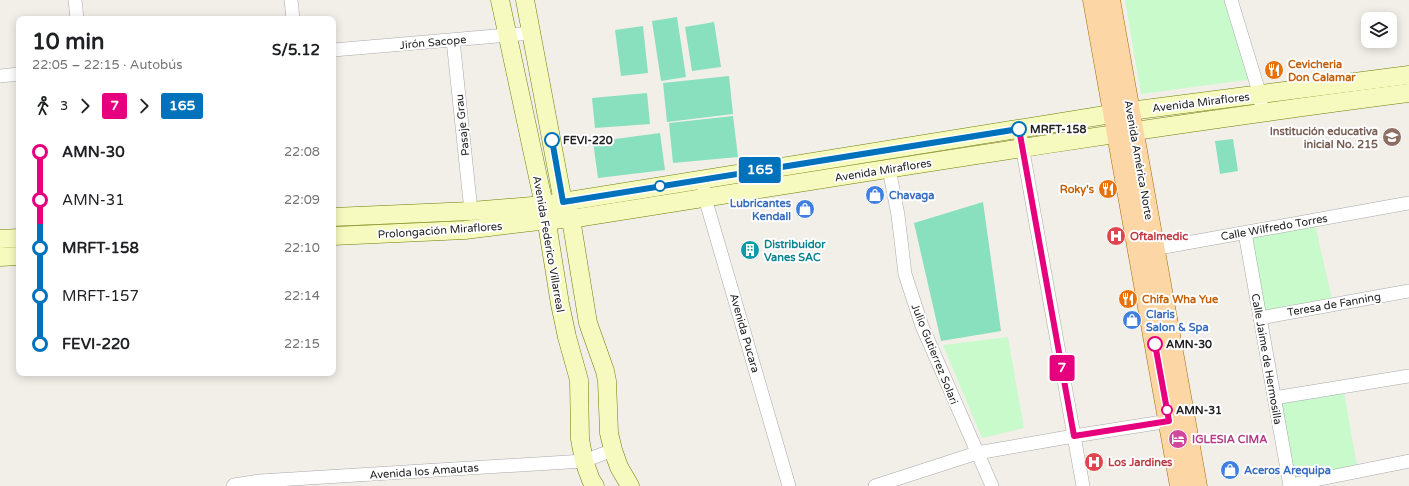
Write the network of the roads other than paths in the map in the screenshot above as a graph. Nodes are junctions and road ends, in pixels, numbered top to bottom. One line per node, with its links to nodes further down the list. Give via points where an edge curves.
1 (75, 0): 8 (street)
2 (291, 0): 9 (street)
3 (500, 0): 11 (main road, Avenida Federico Villarreal)
4 (525, 0): 10 (main road, Avenida Federico Villarreal)
5 (1093, 0): 20 (main road, Avenida América Norte)
6 (1110, 0): 20 (main road, Avenida América Norte)
7 (1231, 0): 19 (street)
8 (77, 16)
9 (292, 16)
10 (532, 33): 11 (street, Jirón Sacope); 28 (main road, Avenida Federico Villarreal)
11 (508, 35): 12 (street, Jirón Sacope); 31 (main road, Avenida Federico Villarreal)
12 (453, 40): 13 (street, Jirón Sacope); 30 (street, Pasaje Grau)
13 (336, 50)
14 (0, 72): 17 (street)
15 (16, 74): 17 (street)
16 (1409, 75): 19 (main road, Avenida Miraflores)
17 (0, 76)
18 (1409, 94): 19 (main road, Avenida Miraflores)
19 (1261, 103): 20 (main road, Avenida Miraflores); 22 (main road, Avenida Miraflores)
20 (1122, 112): 21 (main road, Avenida Miraflores); 22 (main road, Avenida América Norte)
21 (1019, 129): 23 (street); 24 (main road, Avenida Miraflores)
22 (1126, 132): 23 (main road, Avenida Miraflores); 38 (main road, Avenida América Norte)
23 (1022, 148): 25 (main road, Avenida Miraflores); 46 (street)
24 (876, 152): 25 (main road); 26 (main road, Avenida Miraflores)
25 (884, 170): 27 (main road, Avenida Miraflores); 48 (street, Julio Gutierrez Solari, via 898,215 905,274 922,326)
26 (702, 179): 27 (street, Avenida Pucara); 28 (main road, Avenida Miraflores)
27 (705, 198): 33 (main road, Avenida Miraflores); 54 (street, Avenida Pucara)
28 (563, 202): 31 (main road, Avenida Miraflores); 33 (main road, Avenida Federico Villarreal)
29 (1409, 203): 34 (street, Calle Wilfredo Torres)
30 (471, 211): 31 (main road, Prolongación Miraflores); 32 (main road, Prolongación Miraflores)
31 (545, 213): 33 (main road, Avenida Miraflores); 35 (main road, Prolongación Miraflores, via 466,230); 49 (main road, Avenida Federico Villarreal, via 560,304 580,380 580,439)
32 (336, 217)
33 (571, 219): 47 (main road, via 588,322 607,381 609,433)
34 (1244, 233): 38 (street, Calle Wilfredo Torres); 42 (street, Calle Jaime de Hermosilla)
35 (336, 236)
36 (16, 238): 37 (main road)
37 (0, 239)
38 (1147, 250): 45 (main road, Avenida América Norte); 59 (main road, Avenida América Norte)
39 (16, 256): 40 (main road)
40 (0, 257)
41 (1409, 291): 42 (street, Teresa de Fanning)
42 (1260, 318): 44 (street, Calle Jaime de Hermosilla)
43 (1409, 376): 44 (street)
44 (1274, 398): 60 (street, Calle Jaime de Hermosilla)
45 (1169, 421): 46 (street); 58 (main road, Avenida América Norte)
46 (1074, 436): 48 (street); 57 (street)
47 (613, 450): 49 (street, Avenida los Amautas); 53 (main road)
48 (977, 453): 55 (street); 56 (street, Julio Gutierrez Solari)
49 (584, 461): 51 (street, Avenida los Amautas, via 260,481); 52 (main road, Avenida Federico Villarreal, via 590,480)
50 (1409, 461): 60 (street)
51 (233, 486)
52 (595, 486)
53 (630, 486)
54 (790, 486)
55 (875, 486)
56 (992, 486)
57 (1083, 486)
58 (1180, 486)
59 (1197, 486)
60 (1290, 486)

